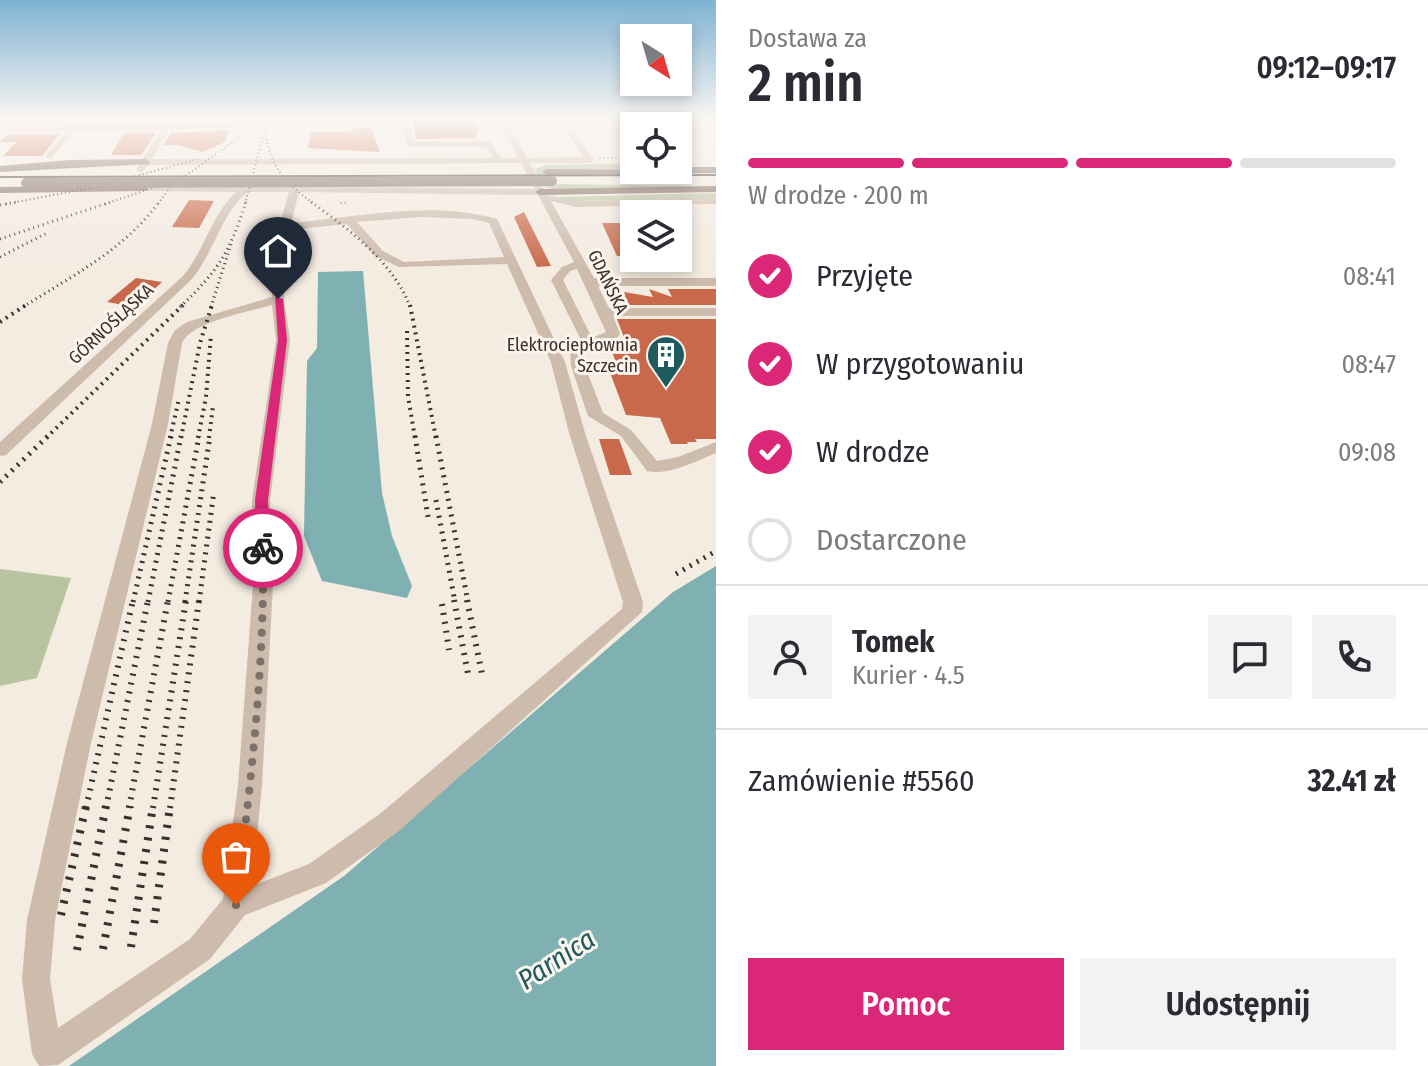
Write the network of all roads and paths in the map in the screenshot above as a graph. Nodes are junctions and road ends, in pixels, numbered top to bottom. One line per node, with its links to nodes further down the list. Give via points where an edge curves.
1 (144, 170): 10 (street, via 137,183)
2 (315, 170): 14 (street)
3 (531, 170): 17 (street, GDAŃSKA)
4 (716, 170): 6 (main road)
5 (0, 172): 7 (main road)
6 (550, 176): 7 (main road, bridge); 8 (main road)
7 (30, 178): 9 (main road)
8 (716, 181)
9 (0, 183)
10 (143, 188): 11 (street); 16 (main road)
11 (207, 188): 12 (street); 20 (street, via 224,196)
12 (248, 188): 13 (street); 20 (street, GÓRNOŚLĄSKA)
13 (294, 188): 14 (street); 22 (street)
14 (313, 188): 17 (street)
15 (716, 189): 17 (main road)
16 (0, 190)
17 (543, 194): 18 (street, via 576,204); 24 (street, GDAŃSKA)
18 (716, 201)
19 (340, 203): 21 (path)
20 (226, 209): 32 (street, GÓRNOŚLĄSKA, via 208,250 187,278)
21 (348, 212): 22 (street); 23 (street, via 371,249 389,261 403,265); 23 (street, via 482,216 493,221)
22 (284, 227): 27 (street)
23 (511, 260): 33 (street, via 558,362 632,612 390,822 317,874)
24 (580, 264): 25 (street, GDAŃSKA); 30 (street, via 557,280)
25 (590, 282): 26 (street); 28 (street, GDAŃSKA)
26 (716, 282)
27 (278, 299): 33 (street, via 282,353 261,500 263,585); 33 (street, via 192,325 175,343 41,920 36,979 47,1054 200,949)
28 (606, 312): 29 (street); 30 (street, GDAŃSKA, via 613,334)
29 (716, 312)
30 (588, 342): 31 (street, via 577,349 578,366 596,416 626,433 653,467)
31 (716, 447)
32 (0, 451)
33 (236, 905)

